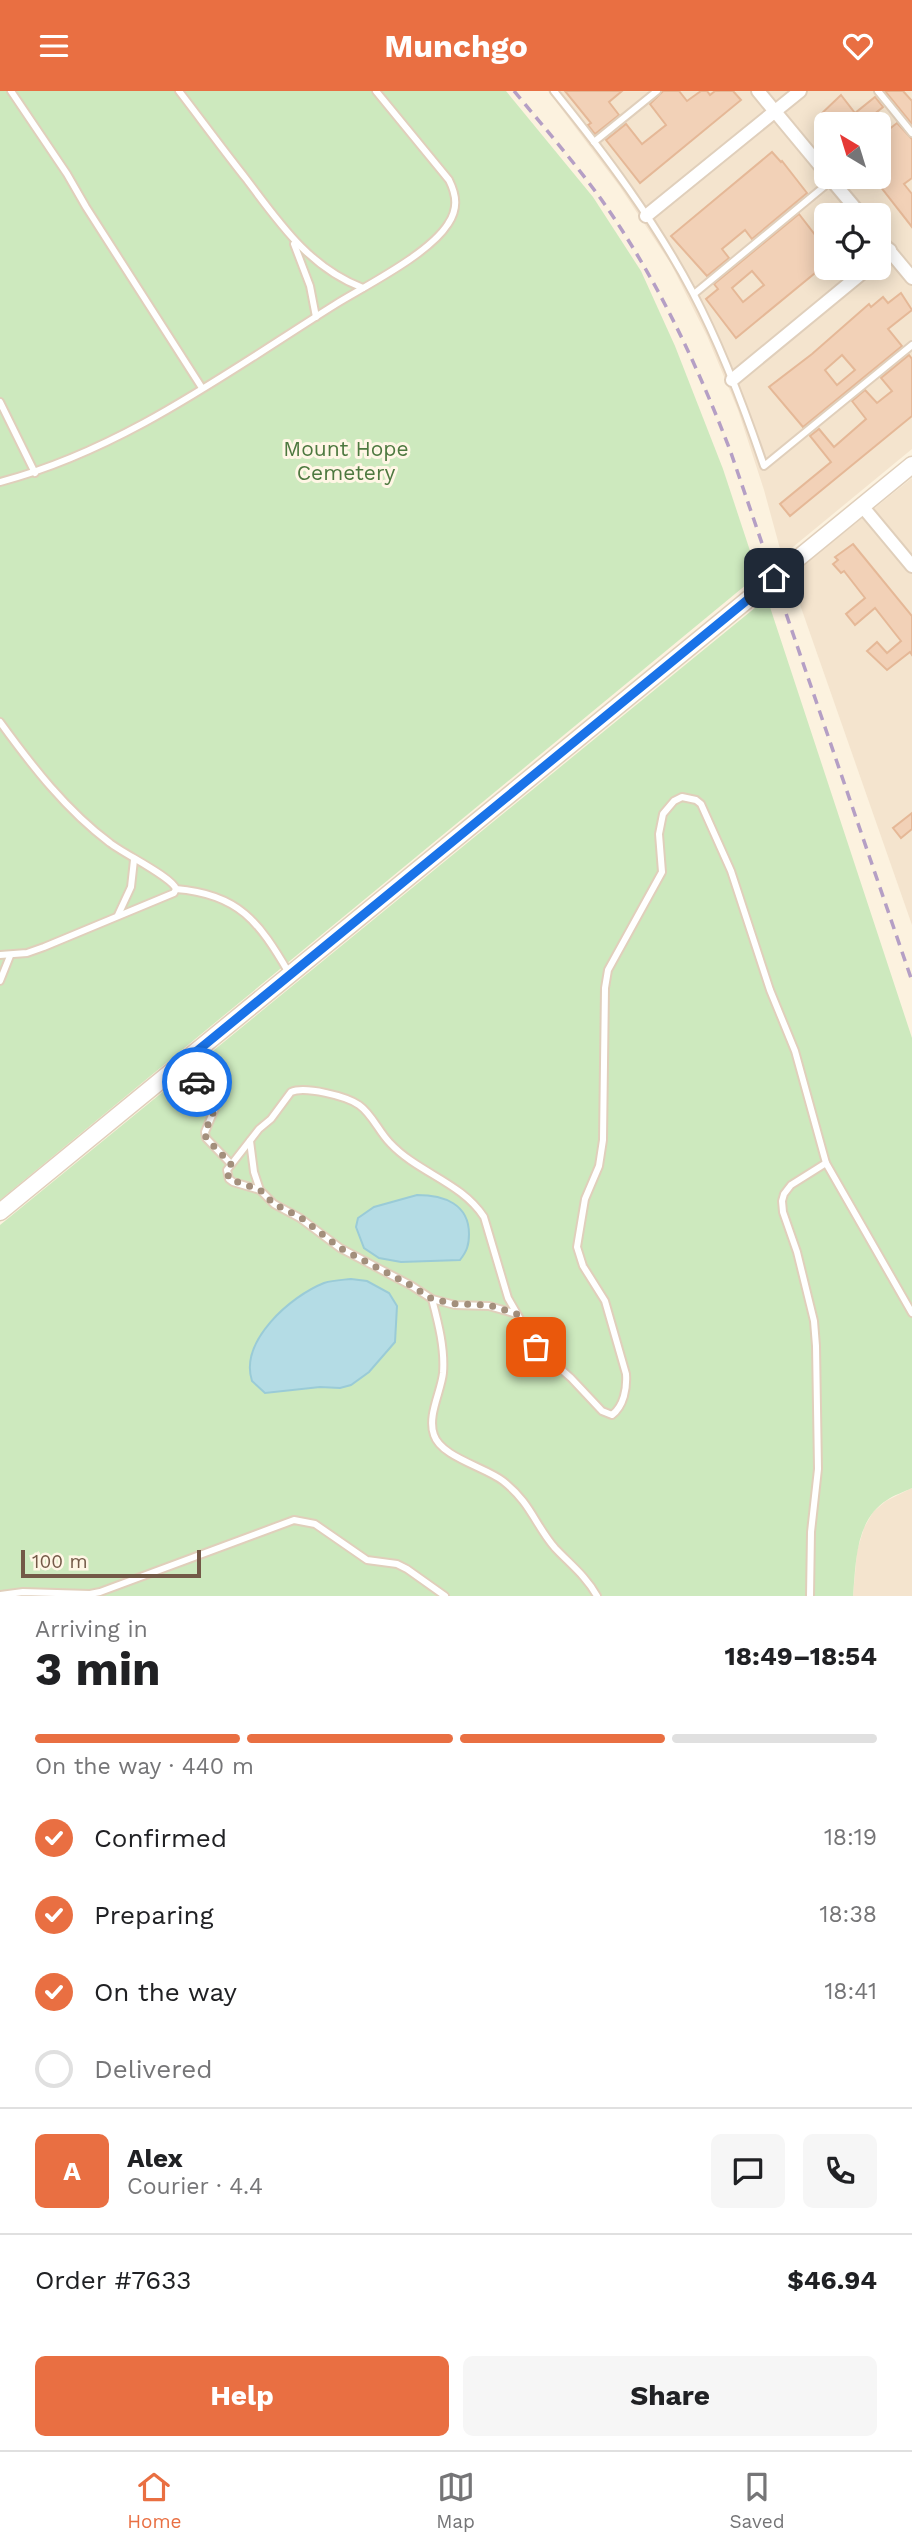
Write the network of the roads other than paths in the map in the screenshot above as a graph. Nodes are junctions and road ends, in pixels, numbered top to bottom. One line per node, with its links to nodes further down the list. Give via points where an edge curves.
1 (10, 91): 26 (lane)
2 (179, 91): 17 (lane)
3 (376, 91): 21 (lane, via 449,180 457,202 442,231)
4 (554, 91): 11 (lane)
5 (657, 91): 11 (lane)
6 (758, 91): 9 (street)
7 (800, 91): 9 (street)
8 (878, 91): 10 (lane)
9 (775, 111): 12 (street); 16 (street)
10 (912, 133)
11 (594, 142): 16 (lane)
12 (814, 159)
13 (815, 189): 22 (lane)
14 (839, 189): 15 (street)
15 (851, 203)
16 (646, 216): 22 (lane)
17 (292, 239): 21 (lane, via 327,269); 23 (lane)
18 (891, 251): 19 (street)
19 (912, 278)
20 (854, 280): 25 (street)
21 (363, 288): 23 (lane)
22 (694, 294): 25 (lane)
23 (316, 317): 26 (lane)
24 (912, 345): 25 (lane, via 764,465)
25 (732, 380)
26 (202, 388): 29 (lane, via 126,433)
27 (0, 402): 29 (lane)
28 (912, 465): 31 (street)
29 (35, 473): 30 (lane)
30 (0, 482)
31 (862, 506): 32 (street); 39 (street)
32 (912, 566)
33 (0, 722): 34 (lane, via 61,799)
34 (134, 860): 35 (lane, via 170,880); 36 (lane, via 131,887)
35 (176, 889): 36 (lane); 39 (lane, via 233,903 255,921)
36 (117, 917): 38 (lane)
37 (0, 955): 38 (lane)
38 (10, 956): 40 (lane)
39 (290, 974): 41 (street)
40 (0, 981)
41 (180, 1065): 44 (lane, via 211,1097 215,1108 206,1138); 46 (street)
42 (250, 1140): 44 (lane); 45 (lane); 49 (lane, via 295,1090 315,1091 361,1106 403,1155 478,1208)
43 (826, 1163): 48 (lane); 49 (lane, via 795,1051 731,871 706,811 695,800 682,797 663,814 659,834 662,872 608,970 603,1140 578,1235 579,1257 605,1301 626,1374 617,1412 602,1411 542,1354); 53 (lane, via 791,1185 782,1201 817,1346 818,1469)
44 (231, 1164): 45 (lane, via 229,1179)
45 (260, 1190): 47 (lane, via 340,1248)
46 (0, 1212)
47 (432, 1299): 49 (lane, via 489,1305); 52 (lane, via 444,1360 432,1429 438,1443 518,1494)
48 (912, 1313)
49 (517, 1314)
50 (0, 1595): 51 (lane, via 100,1592 294,1520 315,1524 367,1560 407,1569)
51 (445, 1596)
52 (597, 1596)
53 (810, 1596)

